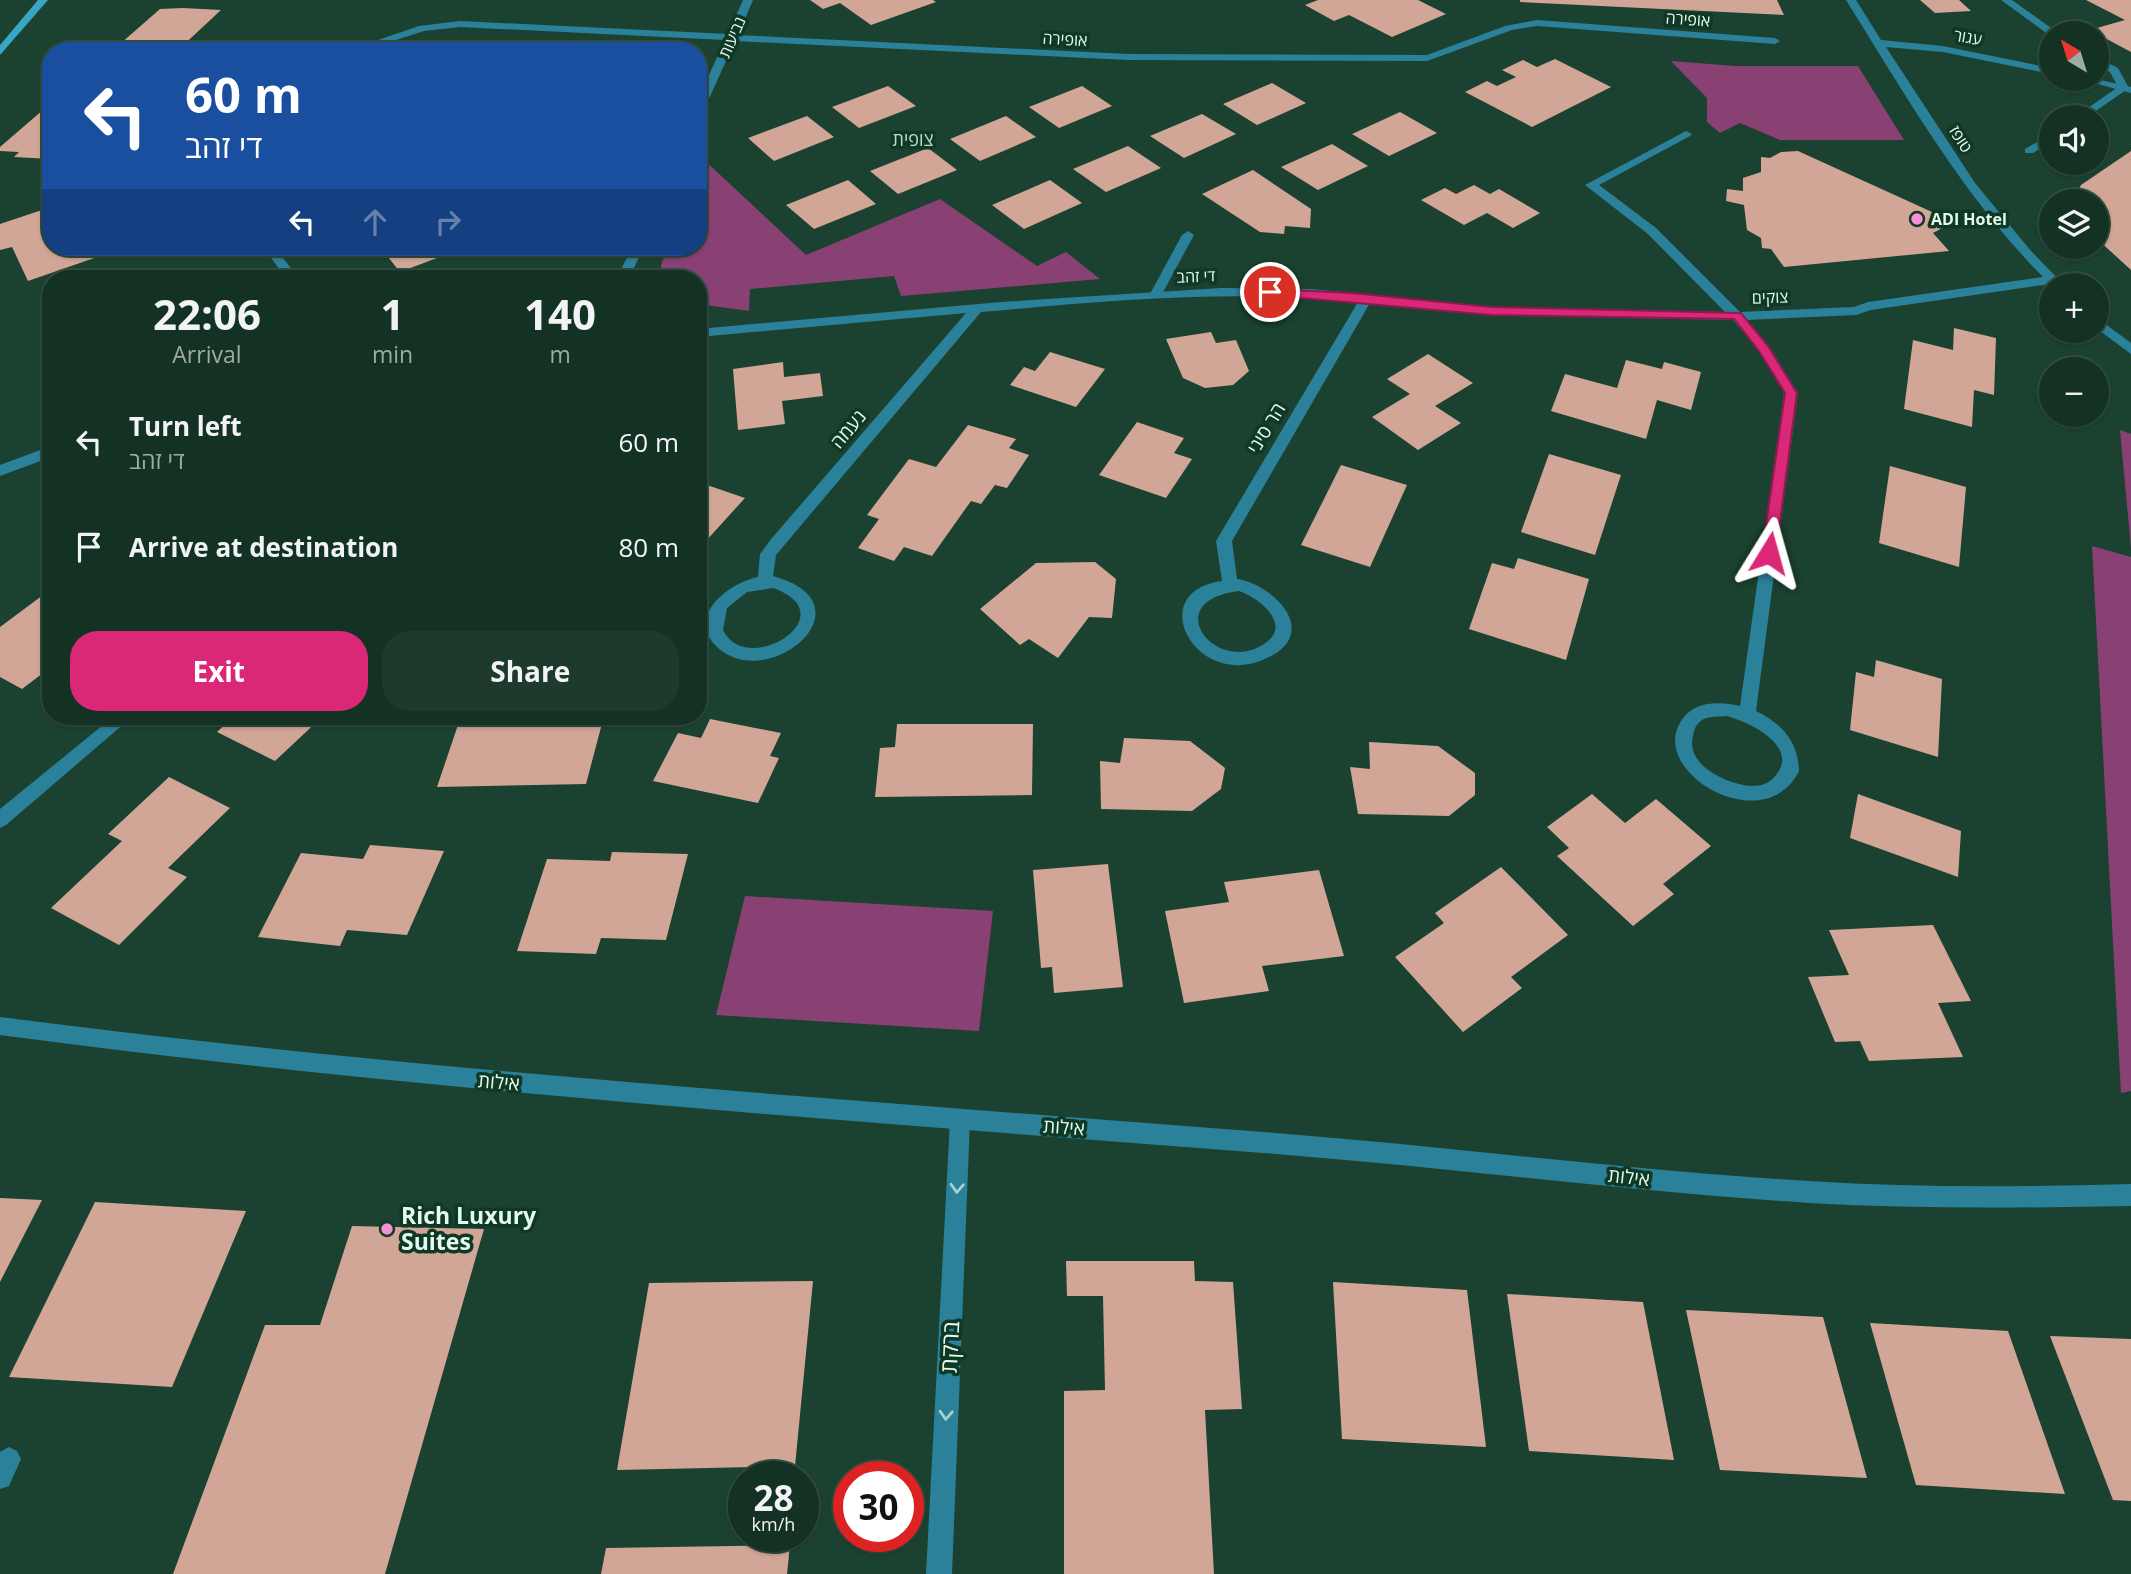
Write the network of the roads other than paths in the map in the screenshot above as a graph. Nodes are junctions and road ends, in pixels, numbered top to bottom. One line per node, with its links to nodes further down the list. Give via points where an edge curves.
1 (45, 0): 10 (main road)
2 (748, 0): 6 (street, נביעות)
3 (1851, 0): 9 (street, טופז)
4 (2007, 0): 5 (street)
5 (2039, 23)
6 (731, 38): 7 (street, אופירה, via 1128,57 1405,59 1441,55 1504,29 1537,23); 8 (street, אופירה, via 448,24); 15 (street, נביעות)
7 (1775, 41)
8 (383, 42)
9 (1879, 43): 12 (street, עגור, via 1943,49); 21 (street, טופז, via 1976,192)
10 (0, 52)
11 (2109, 67): 14 (street)
12 (2039, 69)
13 (2109, 85): 14 (street)
14 (2128, 89): 16 (street)
15 (707, 92)
16 (2101, 105)
17 (1686, 134): 26 (street, via 1591,186 1652,231)
18 (2039, 145): 19 (street)
19 (2029, 151)
20 (1188, 234): 23 (street)
21 (2046, 273)
22 (2039, 285): 26 (street, צוקים, via 1856,311)
23 (1156, 294): 24 (street, די זהב, via 1284,292); 25 (street, די זהב)
24 (1366, 298): 26 (street, די זהב, via 1491,311); 33 (street, הר סיני, via 1224,541)
25 (977, 308): 27 (street, די זהב); 32 (street, נעמה, via 777,542 768,554)
26 (1737, 316): 34 (street, צוקים, via 1791,393)
27 (707, 332)
28 (2109, 332): 29 (street)
29 (2131, 350)
30 (42, 455): 31 (street)
31 (0, 471)
32 (765, 582): 32 (street, via 738,589 718,606 713,626 724,645 740,652 767,653 800,635 810,614 807,601 790,586)
33 (1230, 585): 33 (street, via 1212,588 1193,602 1188,615 1193,636 1214,653 1233,657 1268,650 1282,632 1281,611 1264,593)
34 (1746, 714): 34 (street, via 1726,709 1699,713 1685,726 1683,745 1696,769 1714,783 1746,794 1765,793 1786,778 1790,756 1774,732)
35 (114, 725): 36 (street)
36 (0, 820)
37 (0, 1026): 38 (street, אילות, via 349,1067)
38 (960, 1120): 39 (street, אילות, via 1809,1192 1968,1197); 40 (street, ברקת, one-way to 40)
39 (2131, 1195)
40 (939, 1574)

